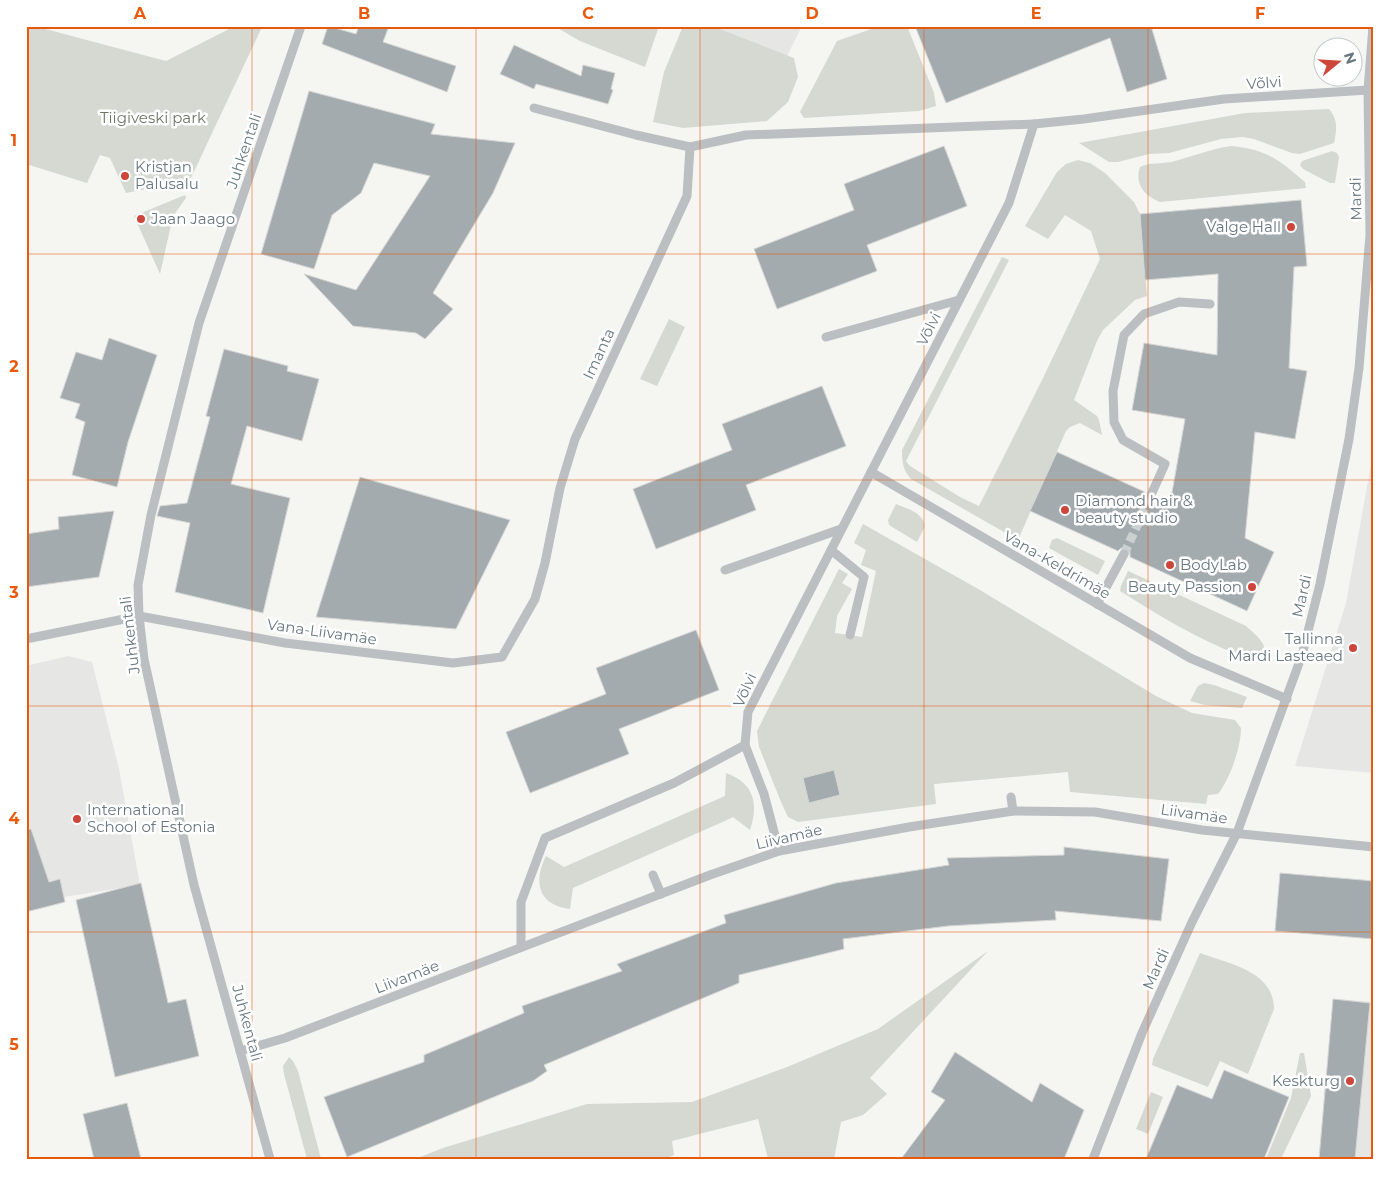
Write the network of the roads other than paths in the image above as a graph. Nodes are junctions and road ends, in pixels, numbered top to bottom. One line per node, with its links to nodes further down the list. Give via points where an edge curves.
1 (301, 26): 18 (street, Juhkentali, via 199,323 151,515 138,585)
2 (1373, 26): 3 (street, Mardi)
3 (1368, 90): 5 (street, Võlvi, via 1224,99); 7 (street, Mardi)
4 (534, 108): 6 (street)
5 (1034, 124): 6 (street, via 746,136); 8 (street, Võlvi, via 1009,203)
6 (690, 147): 21 (street, Imanta, via 687,196 576,440 560,488 535,599)
7 (1372, 235): 22 (street, Mardi, via 1349,439 1320,584)
8 (959, 300): 10 (street); 11 (street, Võlvi)
9 (1210, 304): 12 (street, via 1179,302 1144,314 1124,335 1113,391 1114,422 1123,440 1164,464)
10 (826, 336)
11 (871, 472): 13 (street, Võlvi); 17 (street, Vana-Keldrimäe)
12 (1151, 495)
13 (841, 529): 14 (street, Võlvi); 16 (street)
14 (831, 550): 19 (street, via 864,577); 23 (street, Võlvi, via 748,712)
15 (1124, 554): 17 (street)
16 (725, 570)
17 (1097, 604): 22 (street, Vana-Keldrimäe, via 1190,658)
18 (139, 616): 20 (street); 21 (street, Vana-Liivamäe, via 285,642 453,663); 32 (street, Juhkentali, via 144,659 194,885)
19 (850, 635)
20 (26, 639)
21 (502, 657)
22 (1287, 699): 26 (street, Mardi)
23 (745, 746): 28 (street, Võlvi, via 764,794); 31 (street, via 674,783 545,838 521,902)
24 (1011, 797): 25 (street)
25 (1013, 811): 26 (street, Liivamäe, via 1094,812); 28 (street, Liivamäe)
26 (1237, 834): 27 (street, Liivamäe); 34 (street, Mardi, via 1192,922 1142,1033)
27 (1374, 847)
28 (779, 851): 30 (street, Liivamäe)
29 (653, 875): 30 (street)
30 (661, 894): 31 (street, Liivamäe)
31 (521, 947): 32 (street, Liivamäe, via 285,1038)
32 (240, 1051): 33 (street, Juhkentali)
33 (270, 1159)
34 (1093, 1159)

